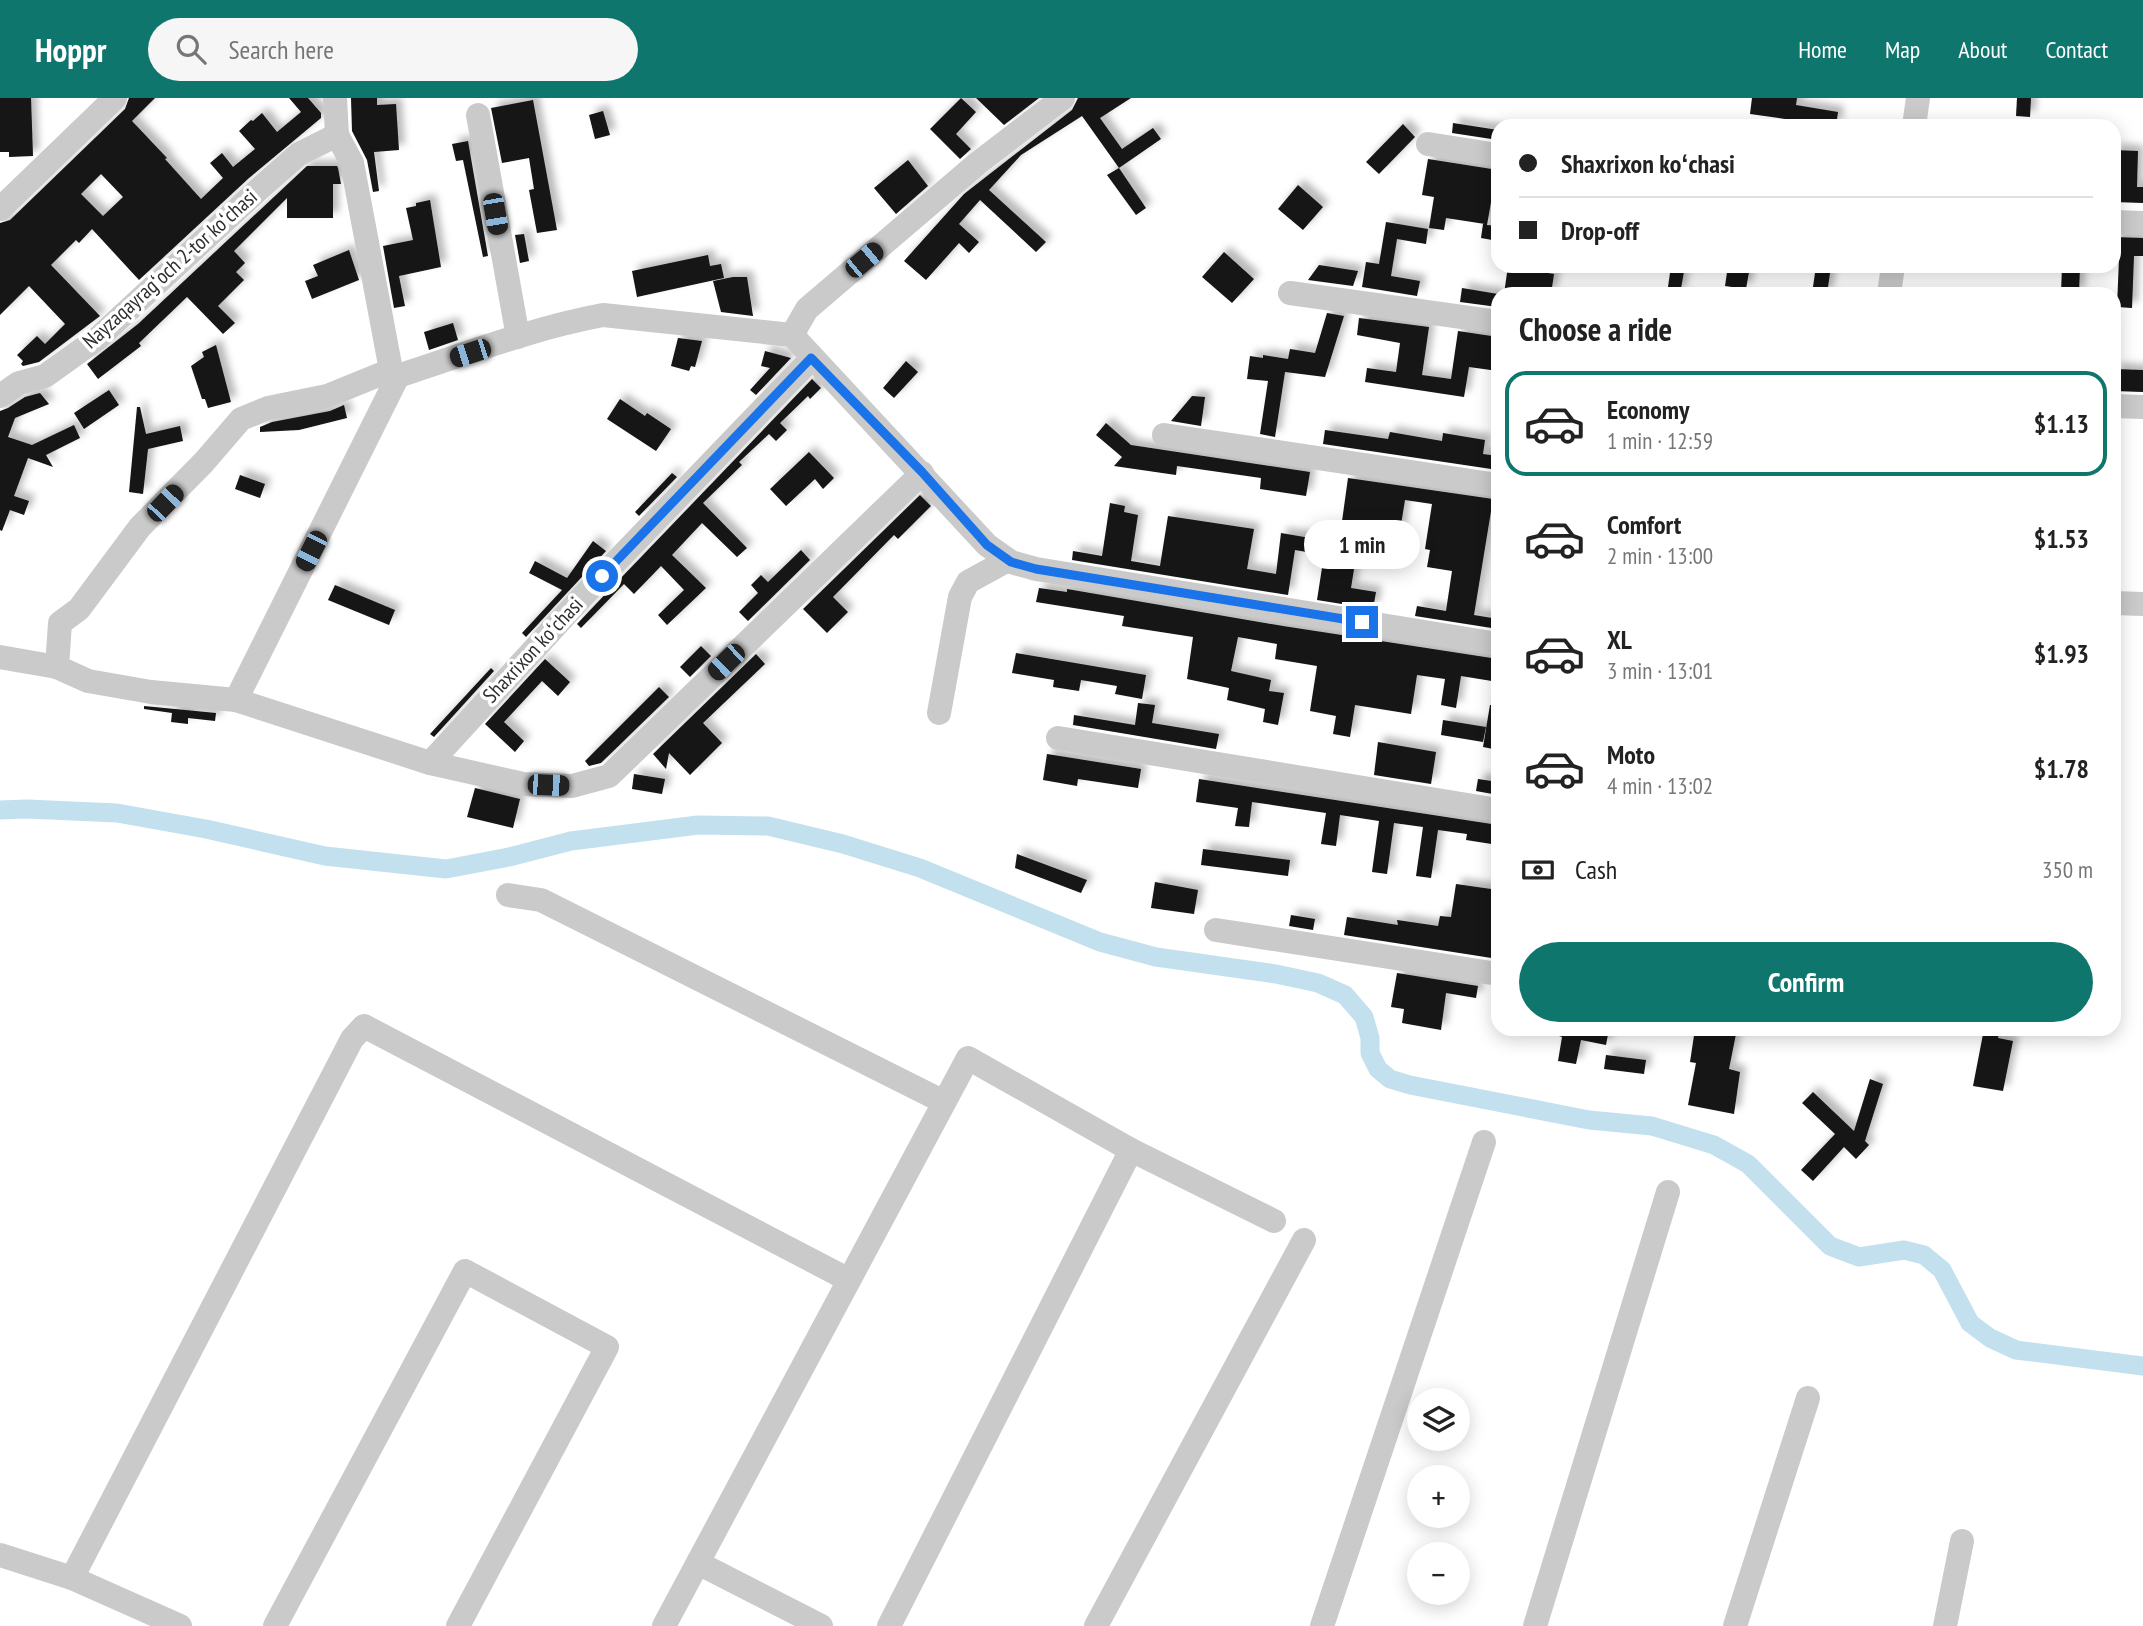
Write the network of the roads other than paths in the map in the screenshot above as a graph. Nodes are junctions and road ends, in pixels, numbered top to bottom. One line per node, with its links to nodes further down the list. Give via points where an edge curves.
1 (115, 98): 10 (street)
2 (335, 98): 7 (street)
3 (1063, 98): 15 (street, via 978,163 807,309)
4 (1918, 98): 6 (street)
5 (478, 115): 16 (street)
6 (1915, 119)
7 (337, 135): 18 (street, via 352,163); 19 (street, Nayzaqayragʻoch 2-tor koʻchasi, via 299,154 98,338 45,376 19,383)
8 (1428, 144): 9 (street)
9 (1491, 154)
10 (0, 209)
11 (2121, 222): 12 (street)
12 (2143, 223)
13 (1290, 293): 14 (street)
14 (1491, 321)
15 (792, 335): 16 (street, via 603,315); 17 (street)
16 (518, 337): 18 (street)
17 (811, 358): 23 (street); 34 (street, Shaxrixon koʻchasi)
18 (395, 373): 30 (street, via 241,419 140,527 79,609 61,623); 31 (street)
19 (0, 396)
20 (2121, 406): 21 (street)
21 (2143, 407)
22 (1164, 435): 24 (street)
23 (922, 472): 25 (street, via 987,545); 34 (street, via 609,776 572,786 523,784)
24 (1491, 484)
25 (1009, 560): 28 (street, via 1036,569); 32 (street, via 968,582 960,597)
26 (2121, 603): 27 (street)
27 (2143, 604)
28 (1491, 643)
29 (0, 657): 30 (street)
30 (57, 667): 31 (street, via 88,681)
31 (236, 700): 34 (street)
32 (939, 713)
33 (1058, 738): 35 (street)
34 (430, 763)
35 (1491, 809)
36 (508, 895): 39 (street, via 541,900)
37 (1216, 930): 38 (street)
38 (1491, 973)
39 (944, 1102): 41 (street, via 968,1058); 45 (street)
40 (1484, 1142): 58 (street)
41 (1131, 1150): 43 (street); 56 (street)
42 (1668, 1192): 59 (street)
43 (1274, 1221)
44 (1304, 1240): 57 (street)
45 (849, 1280): 49 (street); 50 (street, via 364,1026 352,1039)
46 (1808, 1398): 60 (street)
47 (1962, 1541): 61 (street)
48 (0, 1555): 50 (street)
49 (698, 1563): 54 (street); 55 (street)
50 (72, 1578): 51 (street)
51 (180, 1626)
52 (275, 1626): 53 (street, via 465,1271 607,1347)
53 (458, 1626)
54 (664, 1626)
55 (821, 1626)
56 (890, 1626)
57 (1096, 1626)
58 (1322, 1626)
59 (1535, 1626)
60 (1735, 1626)
61 (1945, 1626)

